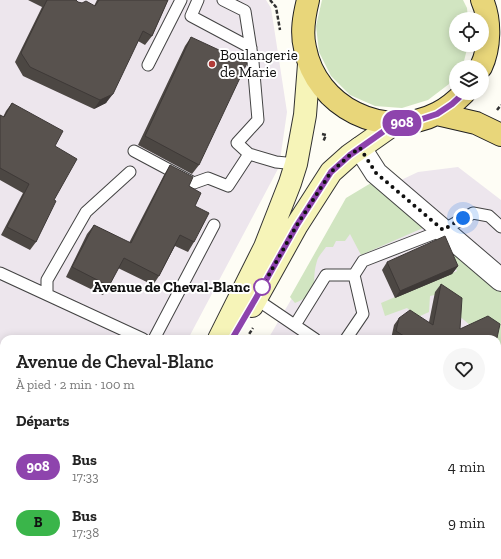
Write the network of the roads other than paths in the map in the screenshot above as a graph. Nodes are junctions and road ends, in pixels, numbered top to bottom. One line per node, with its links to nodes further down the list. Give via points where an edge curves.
1 (181, 0): 10 (lane)
2 (198, 0): 7 (lane, via 191,16)
3 (223, 0): 7 (lane, via 245,11)
4 (308, 0): 9 (main road, via 303,32)
5 (482, 0): 6 (main road)
6 (485, 12)
7 (251, 48): 18 (lane, via 258,120 237,143)
8 (489, 48): 11 (main road)
9 (309, 64): 14 (main road, via 319,84 334,100 352,112 372,120); 19 (main road, via 305,115)
10 (148, 65)
11 (501, 65)
12 (456, 100): 13 (main road)
13 (437, 114): 14 (main road, via 416,121); 15 (main road, via 476,122)
14 (394, 124): 16 (main road)
15 (493, 131)
16 (360, 148): 23 (street, via 376,173); 28 (main road, via 331,172 297,225)
17 (134, 151): 18 (lane, via 194,183 208,178 228,186)
18 (249, 154): 19 (lane, via 276,162)
19 (296, 164): 32 (main road, via 265,247)
20 (130, 172): 27 (lane, via 86,212 47,280)
21 (214, 225): 31 (lane)
22 (501, 227): 23 (lane, via 489,216 473,213)
23 (443, 230): 25 (lane, via 364,261); 26 (street)
24 (0, 273): 27 (lane)
25 (354, 274): 29 (lane, via 326,275); 35 (lane, via 363,314)
26 (501, 280)
27 (47, 294): 30 (lane)
28 (256, 298): 29 (lane); 33 (main road)
29 (295, 325): 34 (lane)
30 (134, 335)
31 (156, 335)
32 (212, 335)
33 (241, 335)
34 (309, 335)
35 (349, 335)

